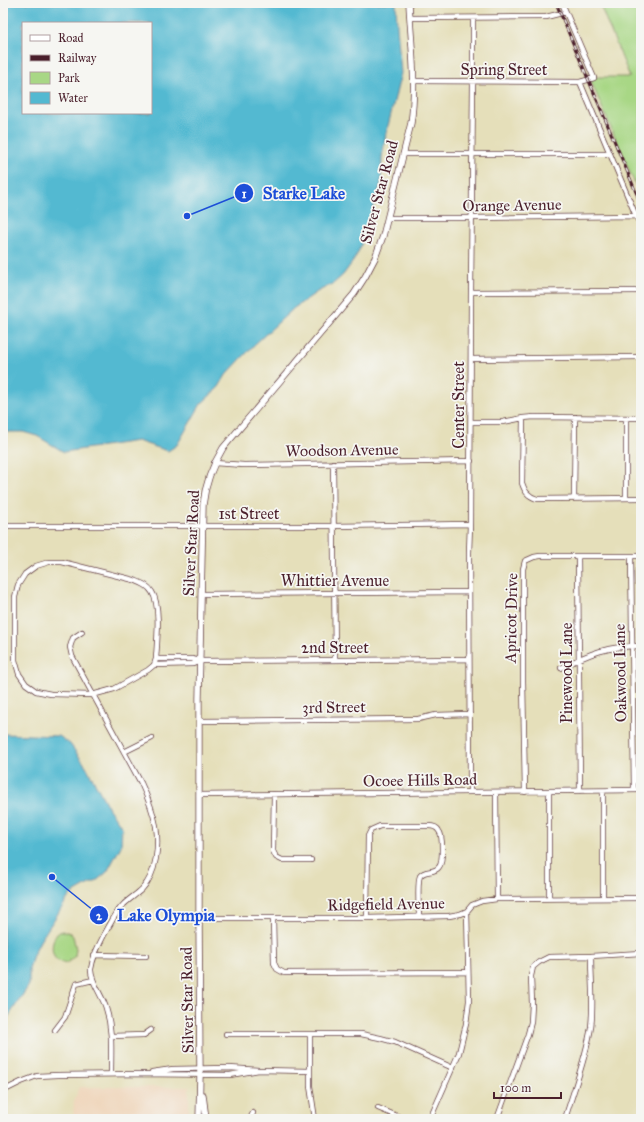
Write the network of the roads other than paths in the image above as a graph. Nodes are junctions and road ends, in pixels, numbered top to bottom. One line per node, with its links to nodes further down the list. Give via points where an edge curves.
1 (409, 3): 4 (main road, Silver Star Road)
2 (562, 3): 3 (street)
3 (566, 12): 5 (street, via 546,17); 8 (street, Spring Street, via 594,78)
4 (410, 18): 5 (street); 6 (main road, Silver Star Road)
5 (473, 18): 7 (street, Center Street)
6 (414, 82): 7 (street, Spring Street); 9 (main road, Silver Star Road, via 411,123)
7 (474, 82): 8 (street, Spring Street); 10 (street, Center Street)
8 (580, 82): 11 (street)
9 (403, 154): 10 (street); 13 (main road, Silver Star Road)
10 (473, 154): 11 (street); 14 (street, Center Street)
11 (610, 154): 12 (street)
12 (636, 216): 14 (street, Orange Avenue); 15 (street)
13 (388, 218): 14 (street, Orange Avenue); 27 (main road, Silver Star Road, via 374,258 354,294 230,438)
14 (472, 218): 17 (street, Center Street)
15 (641, 225)
16 (641, 291): 17 (street)
17 (471, 292): 19 (street, Center Street)
18 (641, 358): 19 (street)
19 (471, 359): 24 (street, Center Street)
20 (575, 417): 21 (street); 22 (street); 28 (street)
21 (523, 418): 24 (street, via 503,422); 28 (street, via 522,483 525,492 537,498)
22 (626, 418): 23 (street); 29 (street)
23 (641, 418)
24 (470, 422): 25 (street, Center Street)
25 (471, 461): 26 (street, Woodson Avenue); 31 (street, Center Street)
26 (333, 463): 27 (street, Woodson Avenue); 34 (street)
27 (214, 464): 33 (main road, Silver Star Road, via 204,493)
28 (574, 498): 29 (street)
29 (626, 498): 30 (street)
30 (641, 498)
31 (470, 524): 34 (street, 1st Street); 38 (street, Center Street)
32 (3, 526): 33 (street, 1st Street)
33 (203, 526): 34 (street, 1st Street); 39 (main road, Silver Star Road)
34 (333, 526): 40 (street)
35 (578, 556): 36 (street, Apricot Drive); 46 (street, Pinewood Lane); 63 (street, Apricot Drive, via 534,557 526,561 523,569)
36 (631, 556): 37 (street, Apricot Drive); 42 (street, Oakwood Lane)
37 (641, 556)
38 (469, 592): 40 (street, Whittier Avenue); 45 (street, Center Street)
39 (201, 594): 40 (street, Whittier Avenue); 48 (main road, Silver Star Road)
40 (334, 594): 47 (street)
41 (82, 632): 51 (street, via 73,638 70,647)
42 (633, 646): 43 (street); 46 (street, via 609,648); 56 (street, Oakwood Lane)
43 (641, 646)
44 (156, 659): 48 (street); 49 (street); 51 (street, via 157,604 152,591 144,584 62,562 36,566 25,574 18,585 15,598 15,660 19,674 26,684 36,691)
45 (469, 659): 47 (street, 2nd Street); 52 (street, Center Street)
46 (578, 659): 50 (street); 59 (street, Pinewood Lane)
47 (335, 660): 48 (street, 2nd Street)
48 (200, 661): 49 (street, via 192,664); 53 (main road, Silver Star Road)
49 (154, 665): 51 (street, via 114,689)
50 (561, 668)
51 (92, 695): 55 (street)
52 (470, 714): 53 (street, 3rd Street, via 436,715 418,719); 61 (street, Center Street)
53 (199, 721): 65 (main road, Silver Star Road)
54 (152, 738): 55 (street)
55 (124, 752): 77 (street, via 141,783 156,825 155,862 142,888 122,906 112,921)
56 (634, 790): 57 (street, Ocoee Hills Road); 60 (street, Ocoee Hills Road)
57 (641, 790)
58 (549, 791): 59 (street, Ocoee Hills Road); 63 (street, Ocoee Hills Road); 67 (street)
59 (580, 791): 60 (street, Ocoee Hills Road)
60 (603, 791): 68 (street)
61 (470, 792): 62 (street, Ocoee Hills Road); 64 (street, Ocoee Hills Road)
62 (496, 792): 63 (street, Ocoee Hills Road); 70 (street)
63 (525, 792)
64 (274, 794): 65 (street, Ocoee Hills Road); 66 (street, via 276,857 282,860)
65 (199, 795): 73 (main road, Silver Star Road)
66 (311, 860)
67 (550, 898): 68 (street, Ridgefield Avenue); 70 (street, Ridgefield Avenue)
68 (603, 898): 69 (street, Ridgefield Avenue)
69 (641, 898)
70 (497, 899): 71 (street, Ridgefield Avenue, via 475,903)
71 (467, 911): 72 (street, Ridgefield Avenue, via 449,916); 80 (street)
72 (419, 917): 75 (street, Ridgefield Avenue); 75 (street, via 420,877 439,868 442,862 440,832 429,826 380,826 371,830 368,836)
73 (199, 918): 74 (street, Ridgefield Avenue); 87 (main road, Silver Star Road)
74 (273, 918): 75 (street, Ridgefield Avenue); 80 (street, via 274,963 277,969 284,973)
75 (367, 918)
76 (641, 953): 79 (street)
77 (94, 955): 78 (street); 81 (street, via 91,971)
78 (146, 956)
79 (591, 956): 103 (street, via 550,957 533,967 530,976 532,1004 528,1034); 104 (street, via 591,1026)
80 (468, 972): 88 (street, via 469,1002 466,1024)
81 (93, 980): 82 (street, via 76,984 65,1017); 86 (street, via 107,1009)
82 (55, 1030)
83 (151, 1030): 86 (street, via 144,1035)
84 (226, 1034): 85 (street)
85 (310, 1034): 88 (street, via 361,1034 380,1038 395,1042); 90 (street)
86 (112, 1036): 91 (street)
87 (200, 1068): 89 (street); 92 (street); 93 (main road, Silver Star Road)
88 (453, 1068): 102 (street)
89 (259, 1070): 90 (street); 93 (street, via 230,1075)
90 (310, 1071): 100 (street)
91 (112, 1074): 92 (street); 94 (street, via 37,1076)
92 (139, 1074): 93 (street)
93 (200, 1075): 97 (main road, Silver Star Road); 98 (main road, Silver Star Road)
94 (3, 1091)
95 (378, 1108): 101 (street)
96 (253, 1113): 99 (street)
97 (199, 1119)
98 (206, 1119)
99 (250, 1119)
100 (314, 1119)
101 (404, 1119)
102 (430, 1119)
103 (497, 1119)
104 (565, 1119)

